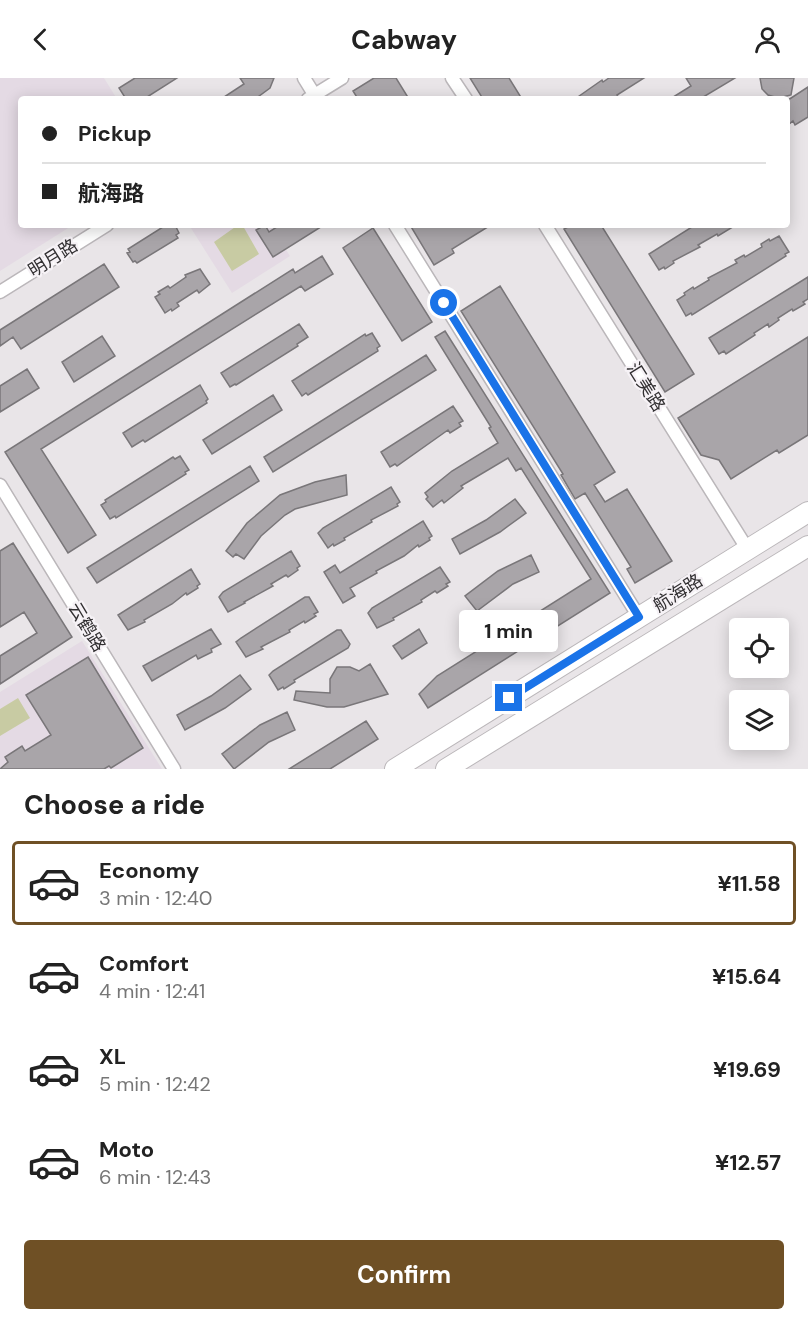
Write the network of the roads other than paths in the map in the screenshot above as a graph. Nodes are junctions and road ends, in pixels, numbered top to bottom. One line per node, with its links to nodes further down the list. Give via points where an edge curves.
1 (304, 78): 4 (street)
2 (342, 78): 5 (street)
3 (452, 78): 6 (street)
4 (312, 96)
5 (316, 96)
6 (464, 96)
7 (102, 228): 10 (street, 明月路)
8 (397, 228): 15 (street)
9 (546, 228): 14 (street, 汇美路)
10 (0, 292)
11 (0, 485): 16 (street, 云鹤路)
12 (808, 512): 14 (main road, 航海路)
13 (808, 546): 18 (main road, 航海路)
14 (748, 550): 15 (main road, 航海路)
15 (639, 617): 17 (main road, 航海路)
16 (174, 769)
17 (395, 769)
18 (446, 769)

